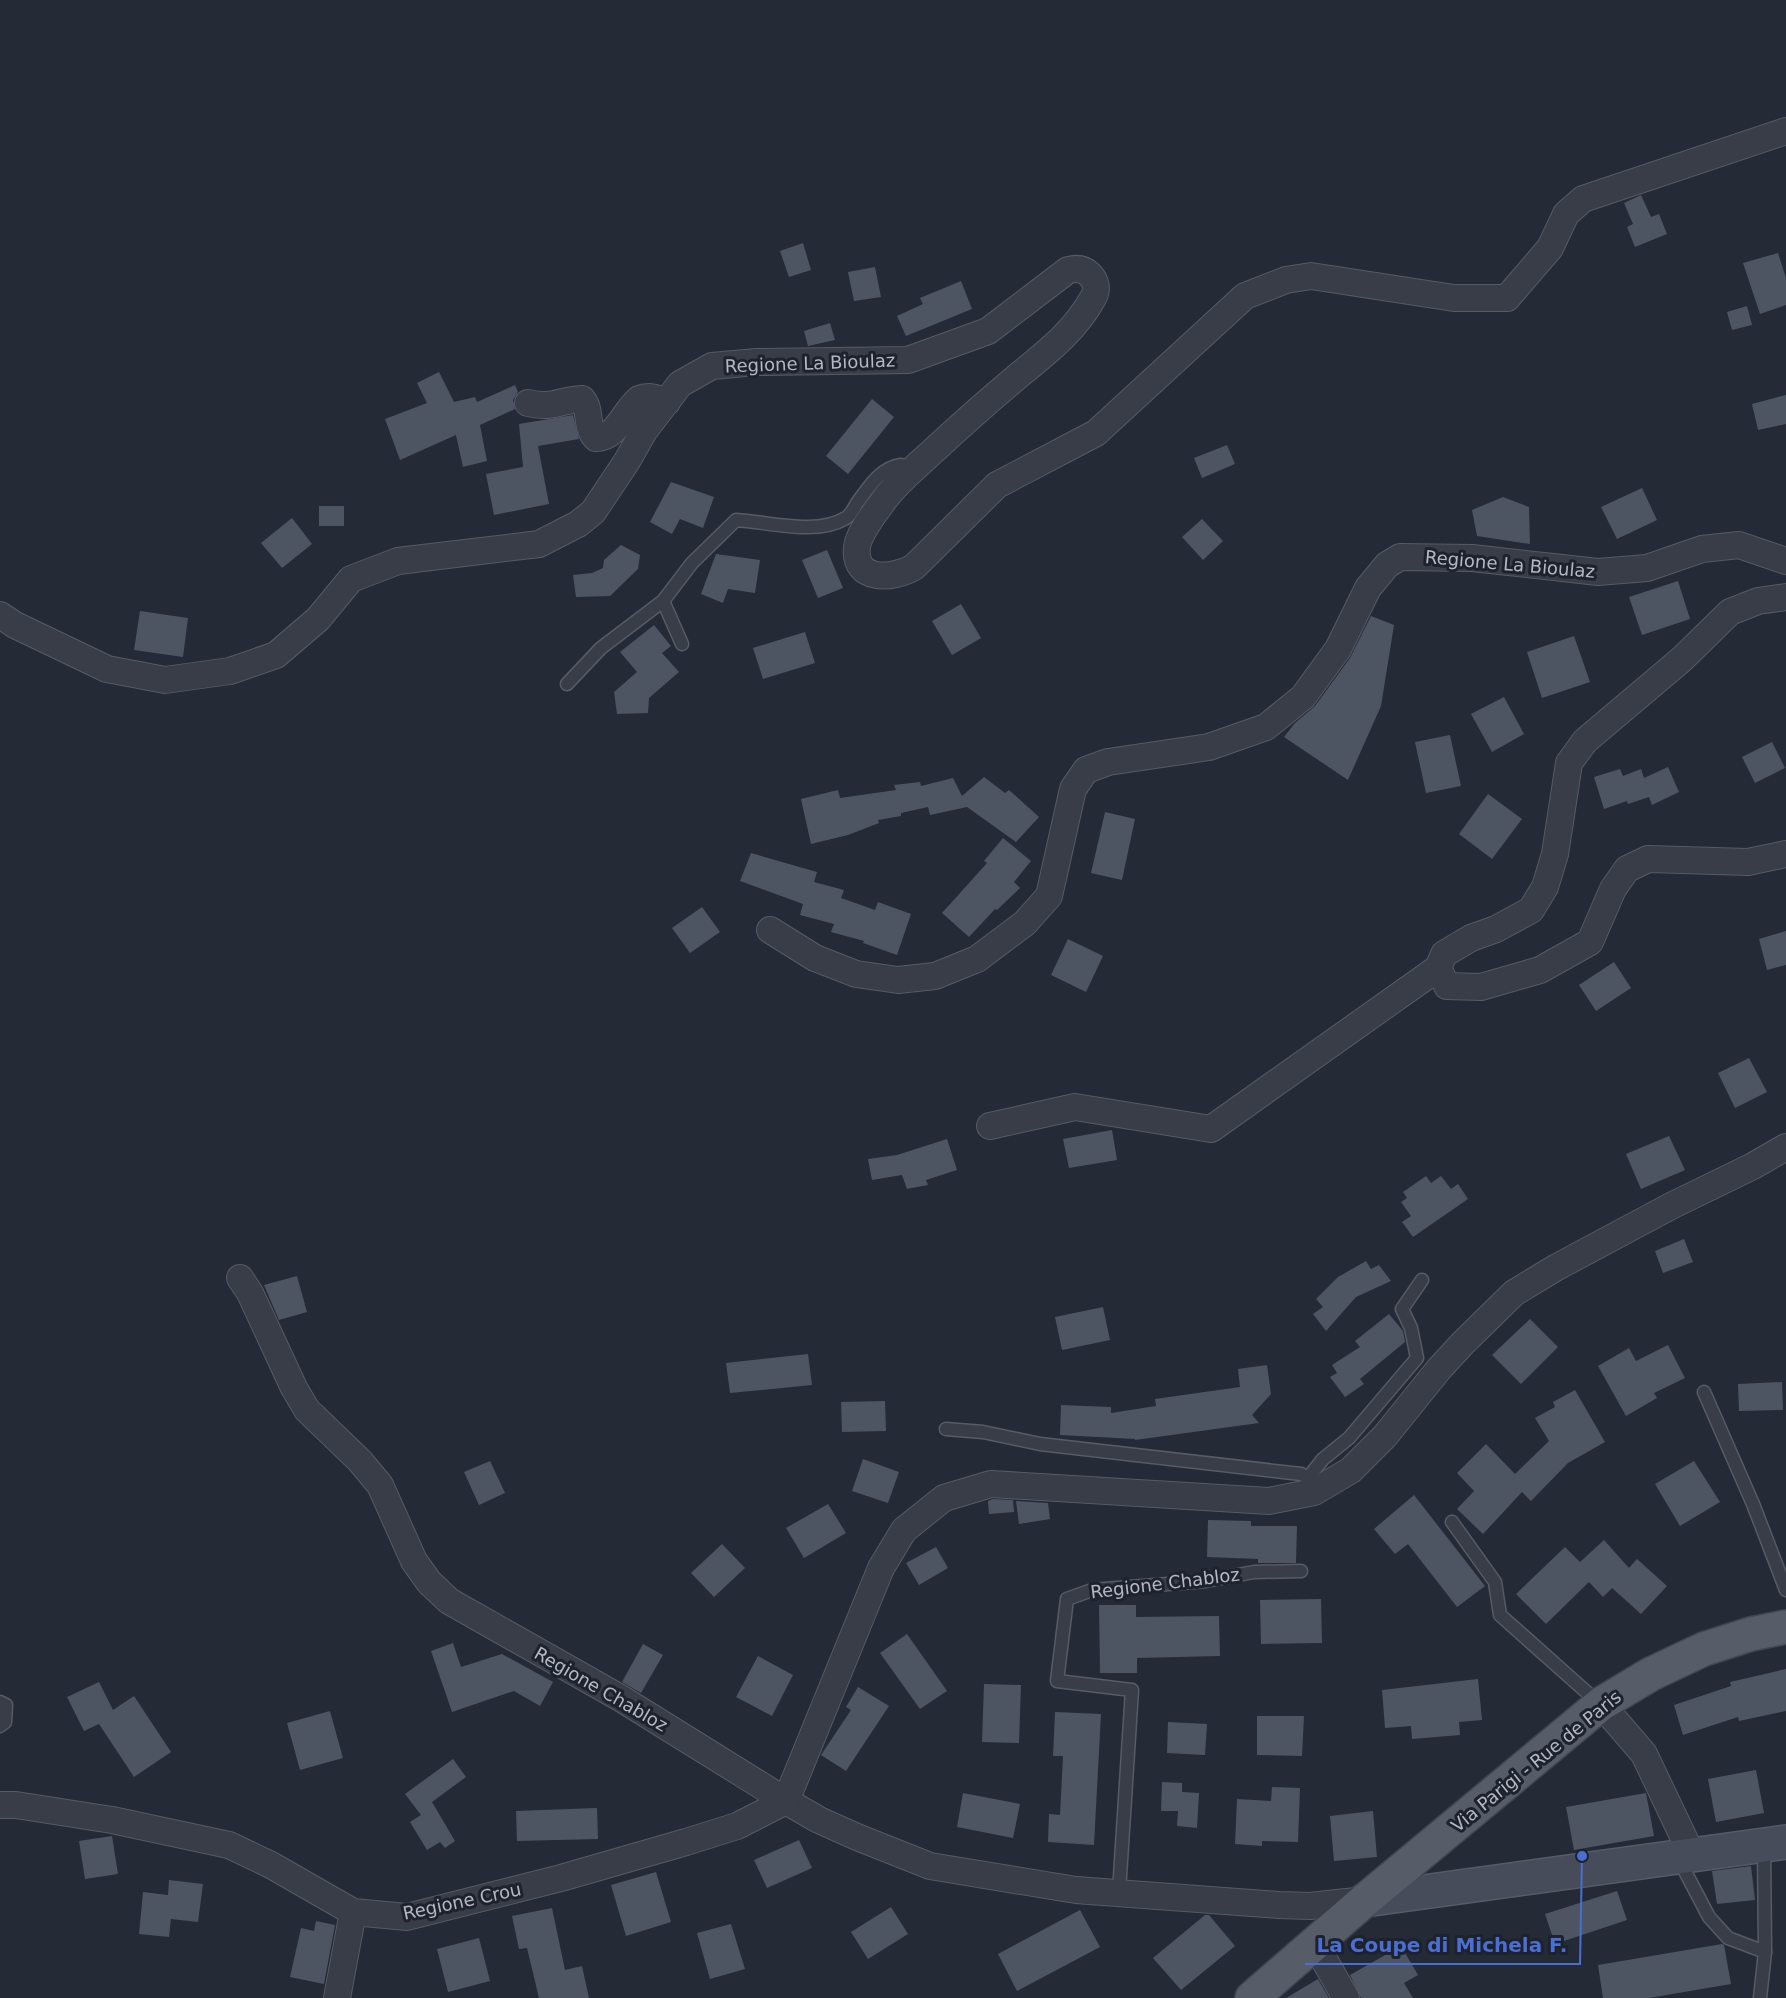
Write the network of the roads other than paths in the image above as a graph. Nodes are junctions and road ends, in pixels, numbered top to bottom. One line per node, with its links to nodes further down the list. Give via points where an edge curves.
1 (1786, 131): 4 (street, Regione La Bioulaz, via 1583,199 1566,214 1550,248 1507,298 1454,298 1311,276 1286,280 1245,296 1096,433 997,485 914,567 882,577 865,570 857,545 885,499)
2 (667, 402): 3 (street, via 656,397 639,399 601,438 592,434 588,407 582,399 547,406); 4 (street, Regione La Bioulaz, via 681,384 712,366 908,360 988,332 1068,270 1080,269 1091,275 1096,286 1094,298 1064,338); 8 (street, via 593,512 578,524 539,544 398,561 351,579 318,619 276,655 230,672 165,680 107,669)
3 (528, 403)
4 (909, 473): 7 (lane, via 901,465 893,466 875,478 848,517 826,526 736,520 692,563)
5 (1786, 561): 12 (street, Regione La Bioulaz, via 1739,545 1702,549 1647,568 1599,572 1472,558 1400,557 1368,588 1338,649 1302,697 1266,727 1209,747 1108,762 1086,770 1073,789 1050,896 1026,923 976,959 935,976 898,980 867,976 814,958)
6 (1786, 597): 13 (street, via 1758,601 1730,612 1586,741 1569,763 1555,854 1545,887 1531,910 1444,954)
7 (663, 601): 9 (lane); 10 (lane, via 601,648)
8 (0, 615)
9 (682, 644)
10 (567, 684)
11 (1786, 854): 13 (street, via 1748,862 1648,859 1627,869 1613,889 1590,942 1540,970 1481,987 1447,986)
12 (770, 930)
13 (1437, 968): 14 (street, via 1211,1129 1075,1107)
14 (990, 1126)
15 (1786, 1147): 20 (street, via 1514,1293 1439,1369 1385,1436 1351,1470)
16 (240, 1278): 28 (street, Regione Chabloz, via 307,1410 380,1485 414,1561 429,1582 449,1601 622,1699)
17 (1422, 1280): 20 (lane, via 1402,1309 1411,1328 1417,1358 1350,1438 1323,1459)
18 (1704, 1392): 23 (lane)
19 (946, 1429): 20 (lane, via 1040,1444 1301,1474)
20 (1316, 1482): 28 (street, via 1314,1492 1269,1501 992,1484 944,1498 904,1530 880,1568)
21 (1452, 1522): 26 (lane, via 1495,1582 1500,1615)
22 (1301, 1571): 32 (lane, Regione Chabloz, via 1254,1572 1206,1581 1092,1590 1066,1599 1057,1682 1132,1690)
23 (1786, 1590)
24 (1786, 1627): 26 (main road, Via Parigi - Rue de Paris, via 1704,1649)
25 (0, 1702): 27 (lane, via 6,1705)
26 (1601, 1704): 31 (street, via 1644,1754); 33 (main road, Via Parigi - Rue de Paris)
27 (0, 1726)
28 (786, 1801): 32 (street, Regione Chabloz, via 857,1837 930,1866 1076,1890); 34 (street, Regione Crou, via 736,1826 407,1917)
29 (0, 1805): 34 (street, Regione Crou, via 112,1820 229,1845)
30 (1775, 1843): 31 (street); 36 (lane)
31 (1685, 1856): 33 (street); 36 (lane, via 1708,1917 1728,1938)
32 (1119, 1892): 33 (street, Regione Chabloz, via 1278,1905)
33 (1365, 1900): 35 (main road, Via Parigi - Rue de Paris)
34 (353, 1912): 37 (street)
35 (1315, 1944): 38 (main road, Via Parigi - Rue de Paris); 39 (street)
36 (1765, 1952): 40 (lane)
37 (337, 1998)
38 (1252, 1998)
39 (1346, 1998)
40 (1760, 1998)

